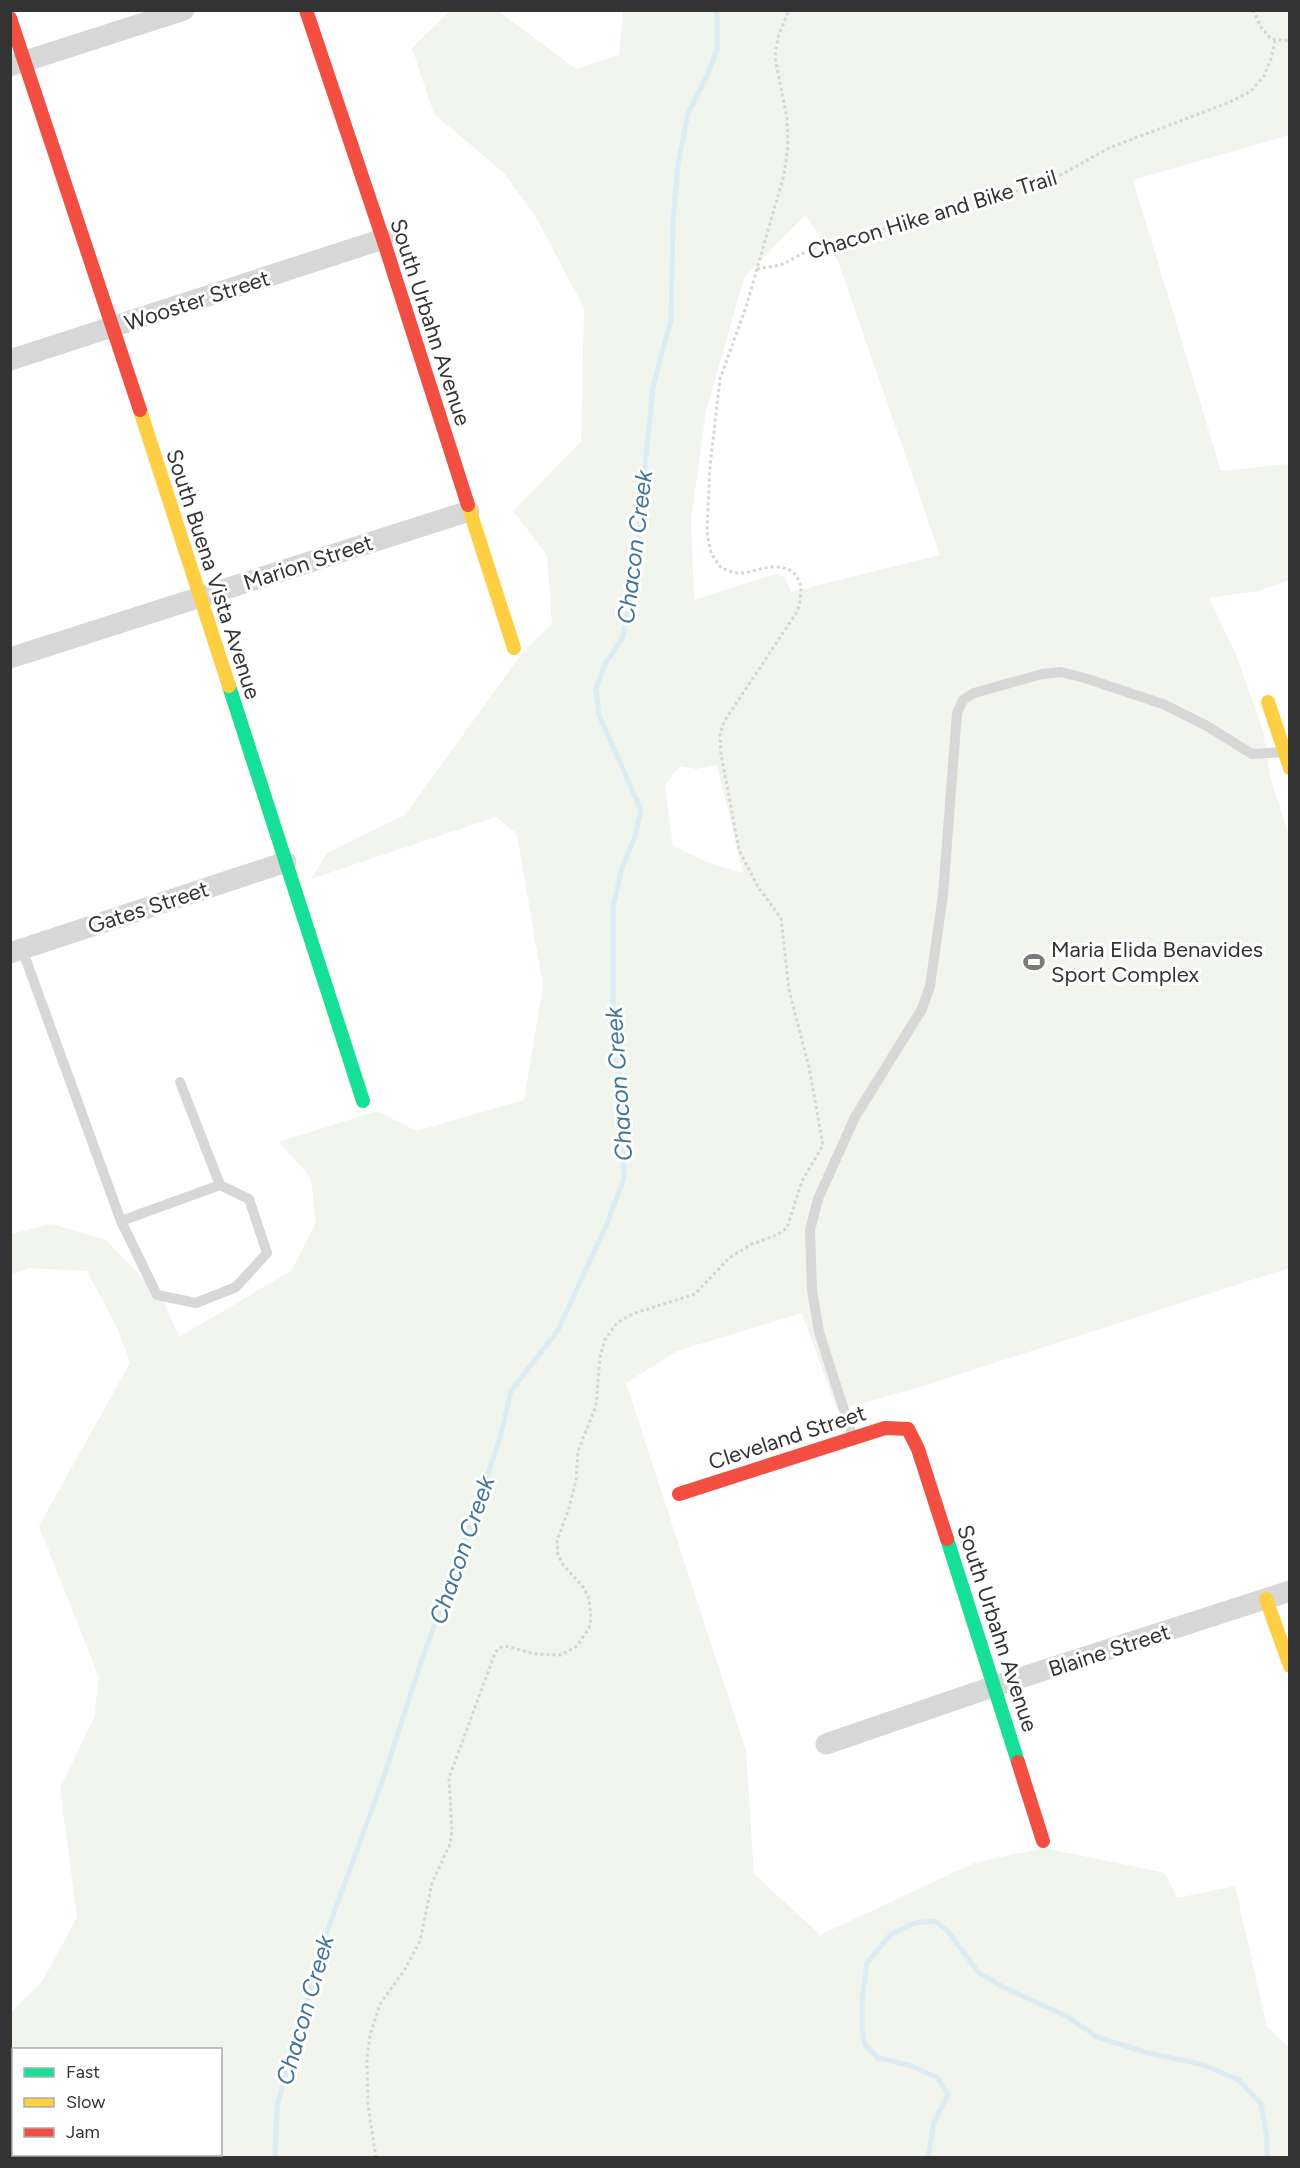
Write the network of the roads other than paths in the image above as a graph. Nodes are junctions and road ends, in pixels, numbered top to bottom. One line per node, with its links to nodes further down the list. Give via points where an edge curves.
1 (184, 10): 4 (street)
2 (306, 10): 5 (street, South Urbahn Avenue)
3 (10, 18): 4 (street, South Buena Vista Avenue)
4 (18, 64): 6 (street, South Buena Vista Avenue)
5 (383, 239): 6 (street, Wooster Street); 8 (street, South Urbahn Avenue)
6 (113, 327): 7 (street, Wooster Street); 9 (street, South Buena Vista Avenue)
7 (10, 360)
8 (469, 511): 9 (street, Marion Street); 10 (street, South Urbahn Avenue)
9 (199, 597): 11 (street, Marion Street); 15 (street, South Buena Vista Avenue)
10 (514, 648)
11 (10, 658)
12 (1268, 702): 13 (street)
13 (1284, 752): 14 (street); 22 (lane, via 1252,754 1163,704 1061,672 974,693 963,700 957,713 943,895 930,986 922,1009 855,1117 818,1199 810,1230 812,1290 819,1332)
14 (1290, 768)
15 (286, 861): 16 (street, Gates Street); 18 (street, South Buena Vista Avenue)
16 (15, 947): 20 (lane)
17 (180, 1082): 19 (lane)
18 (363, 1101)
19 (220, 1185): 20 (lane); 20 (lane, via 249,1199 267,1253 236,1287 196,1303 157,1295)
20 (121, 1221)
21 (908, 1429): 22 (street, Cleveland Street, via 885,1428); 27 (street, South Urbahn Avenue, via 918,1449)
22 (853, 1438): 23 (street, Cleveland Street)
23 (679, 1494)
24 (1290, 1591): 25 (street, Blaine Street)
25 (1266, 1599): 26 (street); 27 (street, Blaine Street)
26 (1290, 1666)
27 (995, 1686): 28 (street, Blaine Street); 29 (street, South Urbahn Avenue)
28 (826, 1744)
29 (1043, 1841)

